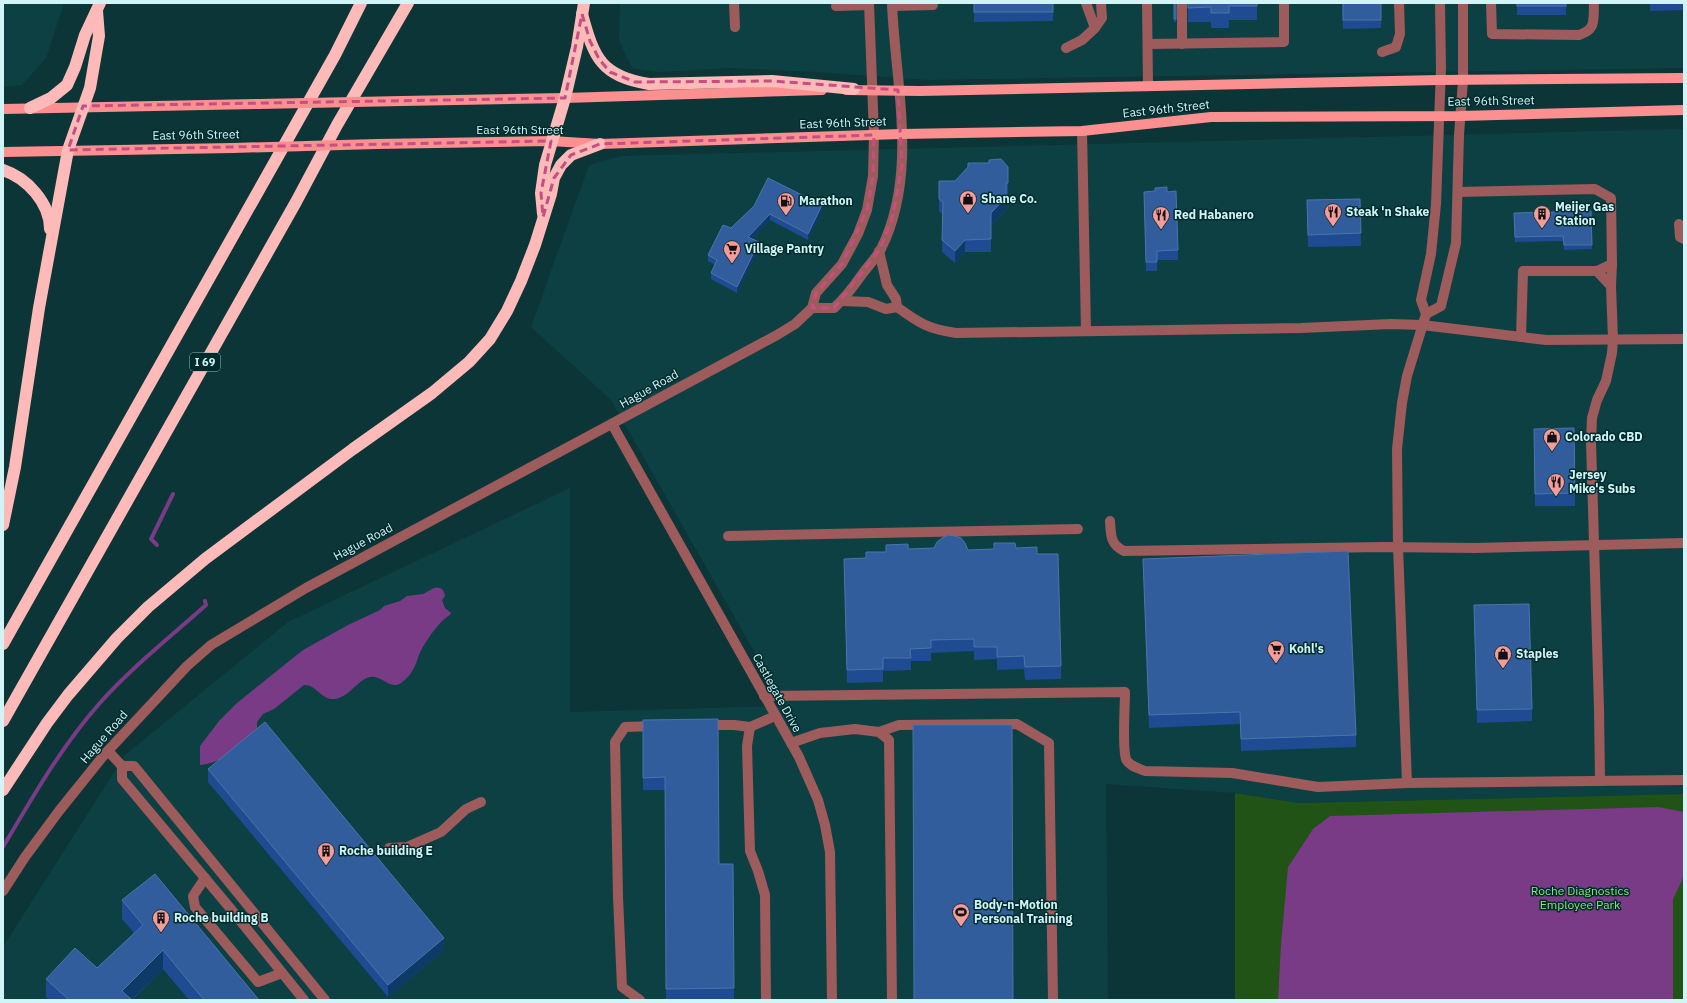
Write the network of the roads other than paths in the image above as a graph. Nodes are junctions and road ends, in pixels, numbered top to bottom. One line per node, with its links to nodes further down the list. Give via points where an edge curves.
1 (361, 3): 74 (highway, via 335,55)
2 (408, 3): 77 (highway, I 69)
3 (734, 3): 20 (street)
4 (1086, 3): 21 (street)
5 (1101, 3): 21 (street, via 1102,18)
6 (1148, 3): 22 (street)
7 (1182, 3): 23 (street)
8 (1284, 3): 23 (street, via 1284,42)
9 (1399, 3): 25 (street, via 1400,34 1396,47)
10 (1440, 3): 27 (street)
11 (1463, 3): 28 (street)
12 (1491, 3): 13 (street, via 1492,34 1578,35 1588,32 1593,24)
13 (1594, 3)
14 (869, 4): 17 (street); 31 (street, Hague Road)
15 (892, 4): 16 (street); 32 (street)
16 (932, 5)
17 (836, 6)
18 (98, 7): 34 (highway, via 99,36 90,88); 35 (highway, via 67,85 51,98)
19 (583, 8): 30 (highway, via 590,41 599,59 610,72 635,82 649,84 772,81); 33 (highway)
20 (735, 27)
21 (1095, 28): 24 (street, via 1082,40)
22 (1148, 44): 23 (street); 29 (street)
23 (1182, 44)
24 (1066, 48)
25 (1382, 52)
26 (1684, 78): 28 (main road, East 96th Street)
27 (1440, 80): 28 (main road, East 96th Street); 29 (main road, East 96th Street); 38 (street)
28 (1463, 80): 39 (street)
29 (1148, 86): 32 (main road, East 96th Street)
30 (854, 89): 31 (main road, East 96th Street); 33 (main road, East 96th Street)
31 (873, 90): 32 (main road, East 96th Street); 42 (street, Hague Road)
32 (898, 90): 41 (street)
33 (565, 98): 34 (main road, East 96th Street, bridge); 43 (highway)
34 (83, 106): 35 (main road, East 96th Street); 45 (highway)
35 (30, 108): 36 (main road, East 96th Street)
36 (3, 109)
37 (1684, 110): 39 (main road, East 96th Street)
38 (1440, 115): 39 (main road, East 96th Street); 40 (main road, East 96th Street, via 1211,117); 60 (street, via 1431,254 1421,300)
39 (1460, 116): 48 (street)
40 (1082, 131): 41 (main road, East 96th Street); 62 (street)
41 (901, 134): 42 (main road, East 96th Street); 53 (street, via 902,166 899,193 889,230)
42 (874, 135): 44 (main road, East 96th Street); 59 (street, Hague Road, via 873,176 867,210 845,259 816,293)
43 (551, 142): 44 (main road, East 96th Street); 45 (main road, East 96th Street, bridge); 49 (highway, via 540,193)
44 (600, 144): 49 (highway, via 571,155 561,165 554,178 552,194)
45 (68, 150): 46 (main road, East 96th Street); 52 (highway)
46 (3, 152)
47 (3, 170): 52 (highway, via 19,177 40,200 50,222)
48 (1458, 192): 54 (street, via 1595,189 1611,198); 60 (street, via 1456,243 1441,306)
49 (543, 217): 88 (highway, via 535,245 507,310 490,339 469,362 432,393 204,559 148,607 68,694)
50 (1679, 224): 51 (street, via 1680,237)
51 (1684, 239)
52 (50, 247): 68 (highway, via 15,467)
53 (879, 252): 57 (street); 58 (street)
54 (1612, 264): 55 (street); 56 (street)
55 (1596, 271): 56 (street); 63 (street, via 1523,271)
56 (1611, 286): 64 (street)
57 (842, 301): 58 (street, via 868,302 886,309); 59 (street, via 834,308)
58 (897, 307): 62 (street, via 922,324 956,333)
59 (812, 308): 66 (street, Hague Road, via 795,324 777,335)
60 (1426, 314): 61 (street)
61 (1422, 325): 62 (street); 63 (street); 73 (street, via 1407,376 1398,432)
62 (1086, 331)
63 (1520, 337): 64 (street, via 1546,340)
64 (1613, 339): 65 (street); 72 (street, via 1609,367 1592,418)
65 (1684, 339)
66 (612, 424): 75 (street, Castlegate Drive); 83 (street, Hague Road, via 313,584 211,645 187,666)
67 (1110, 521): 73 (street, via 1111,539 1116,547 1124,551)
68 (3, 525)
69 (1078, 529): 70 (street)
70 (728, 536)
71 (1684, 544): 72 (street)
72 (1594, 545): 73 (street); 86 (street)
73 (1398, 547): 87 (street)
74 (3, 644)
75 (764, 696): 76 (street, Castlegate Drive); 87 (street, via 1125,692 1126,760 1134,767 1145,771 1232,773 1318,787)
76 (775, 716): 80 (street); 82 (street, Castlegate Drive)
77 (3, 721)
78 (670, 725): 96 (street, via 625,727 615,742 622,987)
79 (698, 725): 80 (street)
80 (750, 727): 97 (street, via 747,746 750,851 765,896)
81 (879, 732): 82 (street, via 855,729 820,733); 99 (street, via 889,740); 100 (street, via 899,725 1017,724 1049,744)
82 (791, 744): 98 (street, Castlegate Drive, via 813,788 829,845)
83 (108, 751): 84 (street); 92 (street, Hague Road, via 59,811)
84 (122, 766): 91 (street, via 122,779); 95 (street, via 134,766)
85 (1684, 780): 86 (street)
86 (1600, 781): 87 (street)
87 (1407, 783)
88 (3, 790)
89 (481, 802): 90 (street, via 466,809 441,832 407,847)
90 (389, 848)
91 (205, 878): 93 (street); 93 (street, via 193,896 195,907 258,982)
92 (3, 891)
93 (282, 973): 94 (street)
94 (304, 1000)
95 (325, 1000)
96 (640, 1000)
97 (766, 1000)
98 (832, 1000)
99 (892, 1000)
100 (1053, 1000)

